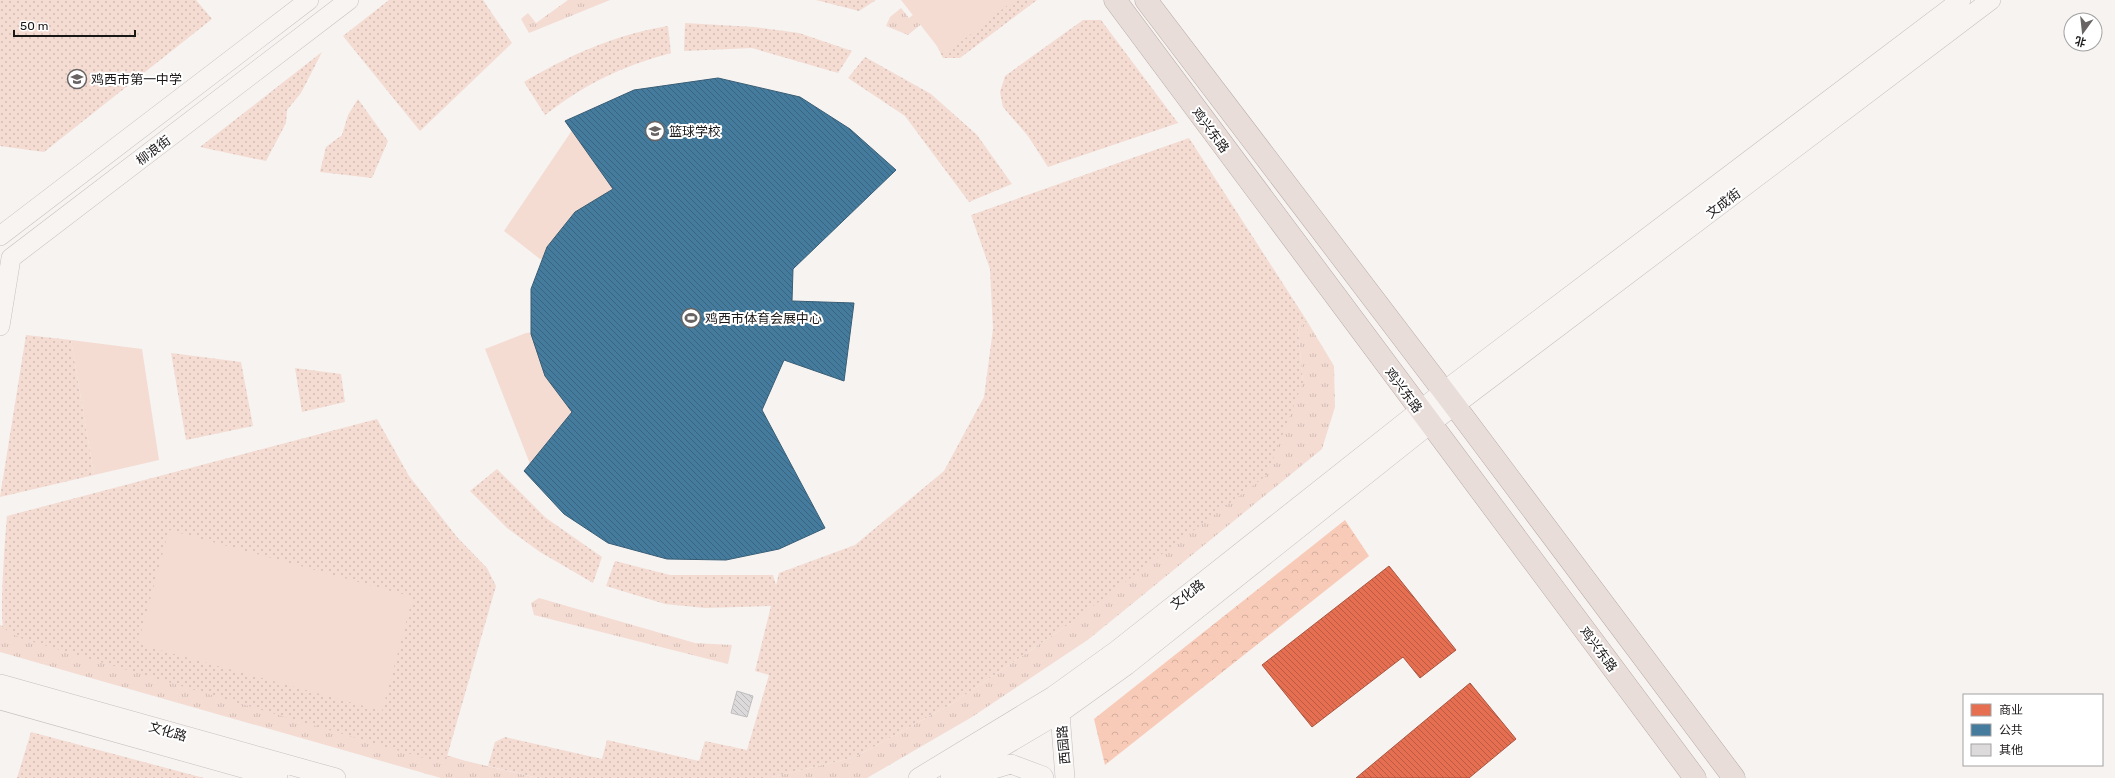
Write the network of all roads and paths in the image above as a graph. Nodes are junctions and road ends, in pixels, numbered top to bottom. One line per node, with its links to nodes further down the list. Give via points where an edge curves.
1 (309, 0): 7 (main road, 柳浪街)
2 (349, 0): 9 (main road, 柳浪街)
3 (1115, 0): 12 (highway, 鸡兴东路)
4 (1146, 0): 11 (highway, 鸡兴东路)
5 (1961, 0): 11 (main road, 文成街)
6 (1985, 2): 11 (main road, 文成街)
7 (0, 236)
8 (0, 242): 9 (main road)
9 (6, 258): 10 (main road)
10 (0, 326)
11 (1449, 399): 12 (main road, 文化路); 24 (highway, 鸡兴东路)
12 (1425, 418): 15 (main road, 文化路, via 1128,665); 23 (highway, 鸡兴东路)
13 (0, 684): 17 (main road, 文化路)
14 (0, 700): 16 (main road, 文化路)
15 (1056, 704): 18 (main road, 文化路); 19 (main road, 文化路); 22 (main road, 西园路)
16 (278, 778)
17 (336, 778)
18 (918, 778)
19 (950, 778)
20 (962, 778): 21 (main road, via 1011,764)
21 (1044, 778)
22 (1065, 778)
23 (1695, 778)
24 (1734, 778)

